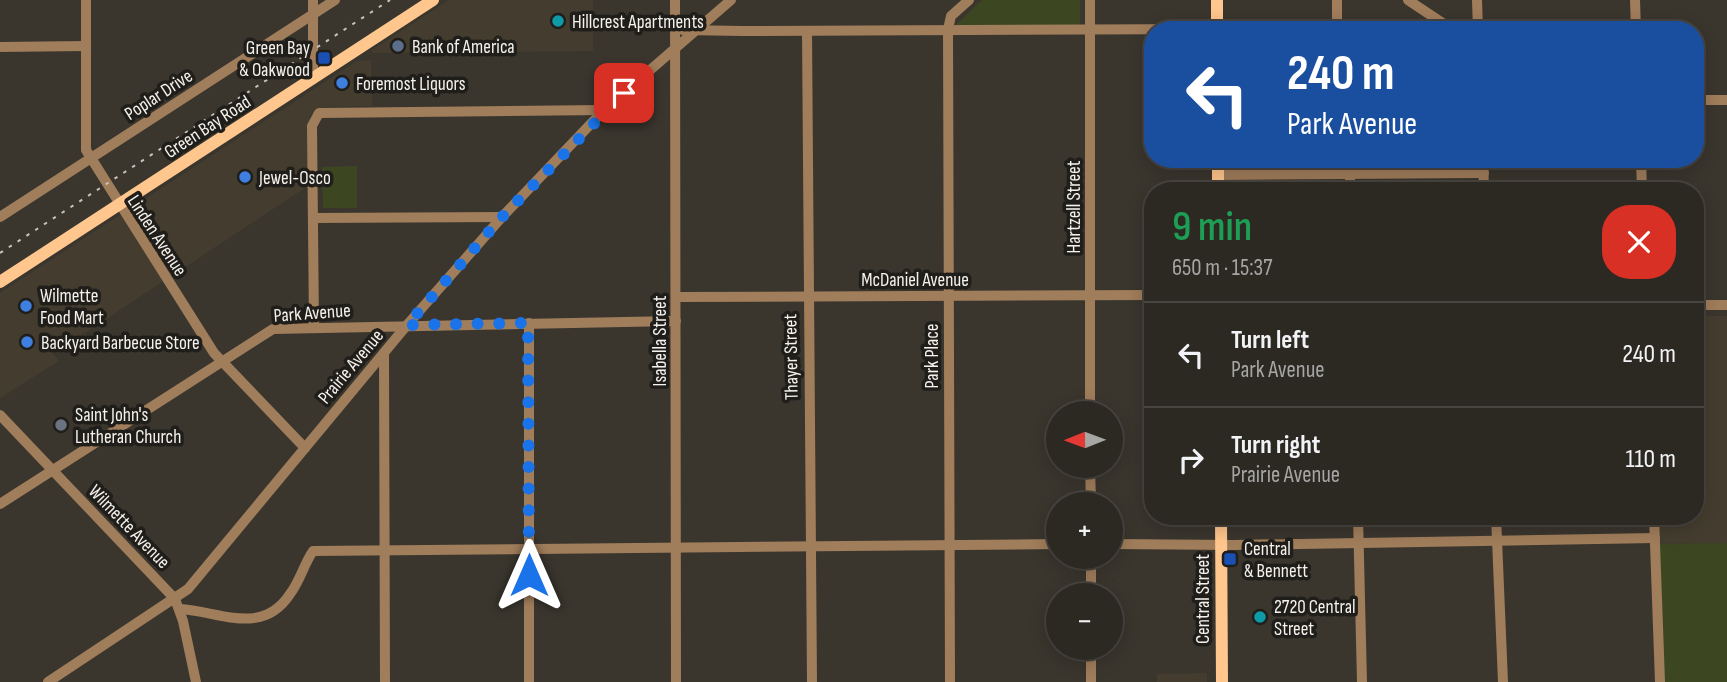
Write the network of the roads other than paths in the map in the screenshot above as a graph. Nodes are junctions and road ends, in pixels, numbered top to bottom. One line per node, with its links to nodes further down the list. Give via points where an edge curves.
1 (86, 0): 26 (street, Linden Avenue)
2 (313, 0): 14 (street)
3 (335, 0): 14 (street, Poplar Drive)
4 (433, 0): 29 (main road, Green Bay Road)
5 (675, 0): 20 (street, Isabella Street)
6 (731, 0): 24 (street, Prairie Avenue)
7 (970, 0): 21 (street, via 951,16)
8 (1090, 0): 22 (street, Hartzell Street)
9 (1217, 0): 15 (main road)
10 (1337, 0): 16 (street)
11 (1408, 0): 17 (street)
12 (1477, 0): 18 (street)
13 (1634, 0): 19 (street)
14 (313, 15): 29 (street); 33 (street, Poplar Drive)
15 (1217, 21)
16 (1337, 21)
17 (1440, 21)
18 (1478, 21)
19 (1635, 21)
20 (675, 27): 24 (street); 28 (street, Isabella Street)
21 (948, 29): 22 (street); 25 (street); 52 (street, Park Place)
22 (1090, 29): 23 (street); 49 (street, Hartzell Street)
23 (1144, 29)
24 (696, 31): 25 (street); 28 (street, Prairie Avenue)
25 (807, 31): 51 (street, Thayer Street)
26 (86, 46): 27 (street); 33 (street, Linden Avenue, via 86,150)
27 (0, 47)
28 (675, 48): 32 (street, Prairie Avenue); 53 (street, Isabella Street)
29 (313, 79): 44 (main road, Green Bay Road)
30 (1704, 100): 31 (street)
31 (1727, 100)
32 (604, 110): 46 (street, Prairie Avenue); 47 (street, via 315,115)
33 (90, 159): 44 (street, Linden Avenue); 45 (street, Poplar Drive)
34 (1218, 168): 40 (main road)
35 (1338, 168): 38 (street)
36 (1484, 168): 37 (street)
37 (1484, 173): 39 (street); 43 (street)
38 (1338, 174): 39 (street); 40 (street)
39 (1350, 174): 42 (street)
40 (1218, 175): 41 (main road)
41 (1218, 182)
42 (1350, 182)
43 (1484, 182)
44 (119, 206): 48 (main road, Green Bay Road); 61 (street, Linden Avenue)
45 (0, 217)
46 (502, 217): 47 (street); 58 (street, Prairie Avenue)
47 (313, 218): 59 (street)
48 (0, 282)
49 (1090, 295): 50 (street, McDaniel Avenue); 52 (street, McDaniel Avenue); 62 (street, Hartzell Street)
50 (1144, 295)
51 (807, 296): 52 (street, McDaniel Avenue); 53 (street, McDaniel Avenue); 78 (street, Thayer Street)
52 (949, 296): 77 (street, Park Place)
53 (676, 297): 56 (street, Isabella Street)
54 (1704, 305): 55 (street)
55 (1727, 305)
56 (676, 321): 57 (street, Park Avenue); 79 (street, Isabella Street)
57 (528, 323): 58 (street, Park Avenue); 80 (street)
58 (407, 325): 59 (street, Park Avenue); 60 (street, Prairie Avenue)
59 (314, 327): 61 (street, Park Avenue, via 273,329)
60 (383, 353): 64 (street, Prairie Avenue); 81 (street)
61 (220, 360): 64 (street, Linden Avenue); 65 (street, Park Avenue)
62 (1090, 401)
63 (0, 415): 65 (street, Wilmette Avenue)
64 (305, 448): 82 (street, Prairie Avenue, via 188,589)
65 (52, 471): 66 (street, Park Avenue); 82 (street, Wilmette Avenue)
66 (0, 504)
67 (1221, 525): 76 (main road, Central Street)
68 (1358, 525): 73 (street)
69 (1496, 525): 72 (street)
70 (1654, 525): 71 (street)
71 (1655, 538): 72 (street); 96 (street)
72 (1497, 541): 73 (street); 95 (street)
73 (1359, 543): 76 (street); 94 (street)
74 (1046, 544): 77 (street)
75 (1123, 544): 76 (street)
76 (1221, 544): 93 (main road, Central Street)
77 (949, 545): 78 (street); 91 (street, Park Place)
78 (810, 546): 79 (street); 90 (street, Thayer Street)
79 (676, 547): 80 (street); 89 (street, Isabella Street)
80 (529, 548): 81 (street); 88 (street)
81 (385, 550): 83 (street, via 313,551 289,597 267,615 238,620); 87 (street)
82 (175, 598): 83 (street, Wilmette Avenue); 85 (street, Prairie Avenue)
83 (180, 609): 86 (street, Wilmette Avenue)
84 (1091, 660): 92 (street)
85 (48, 682)
86 (197, 682)
87 (385, 682)
88 (529, 682)
89 (676, 682)
90 (812, 682)
91 (950, 682)
92 (1091, 682)
93 (1222, 682)
94 (1362, 682)
95 (1503, 682)
96 (1660, 682)

